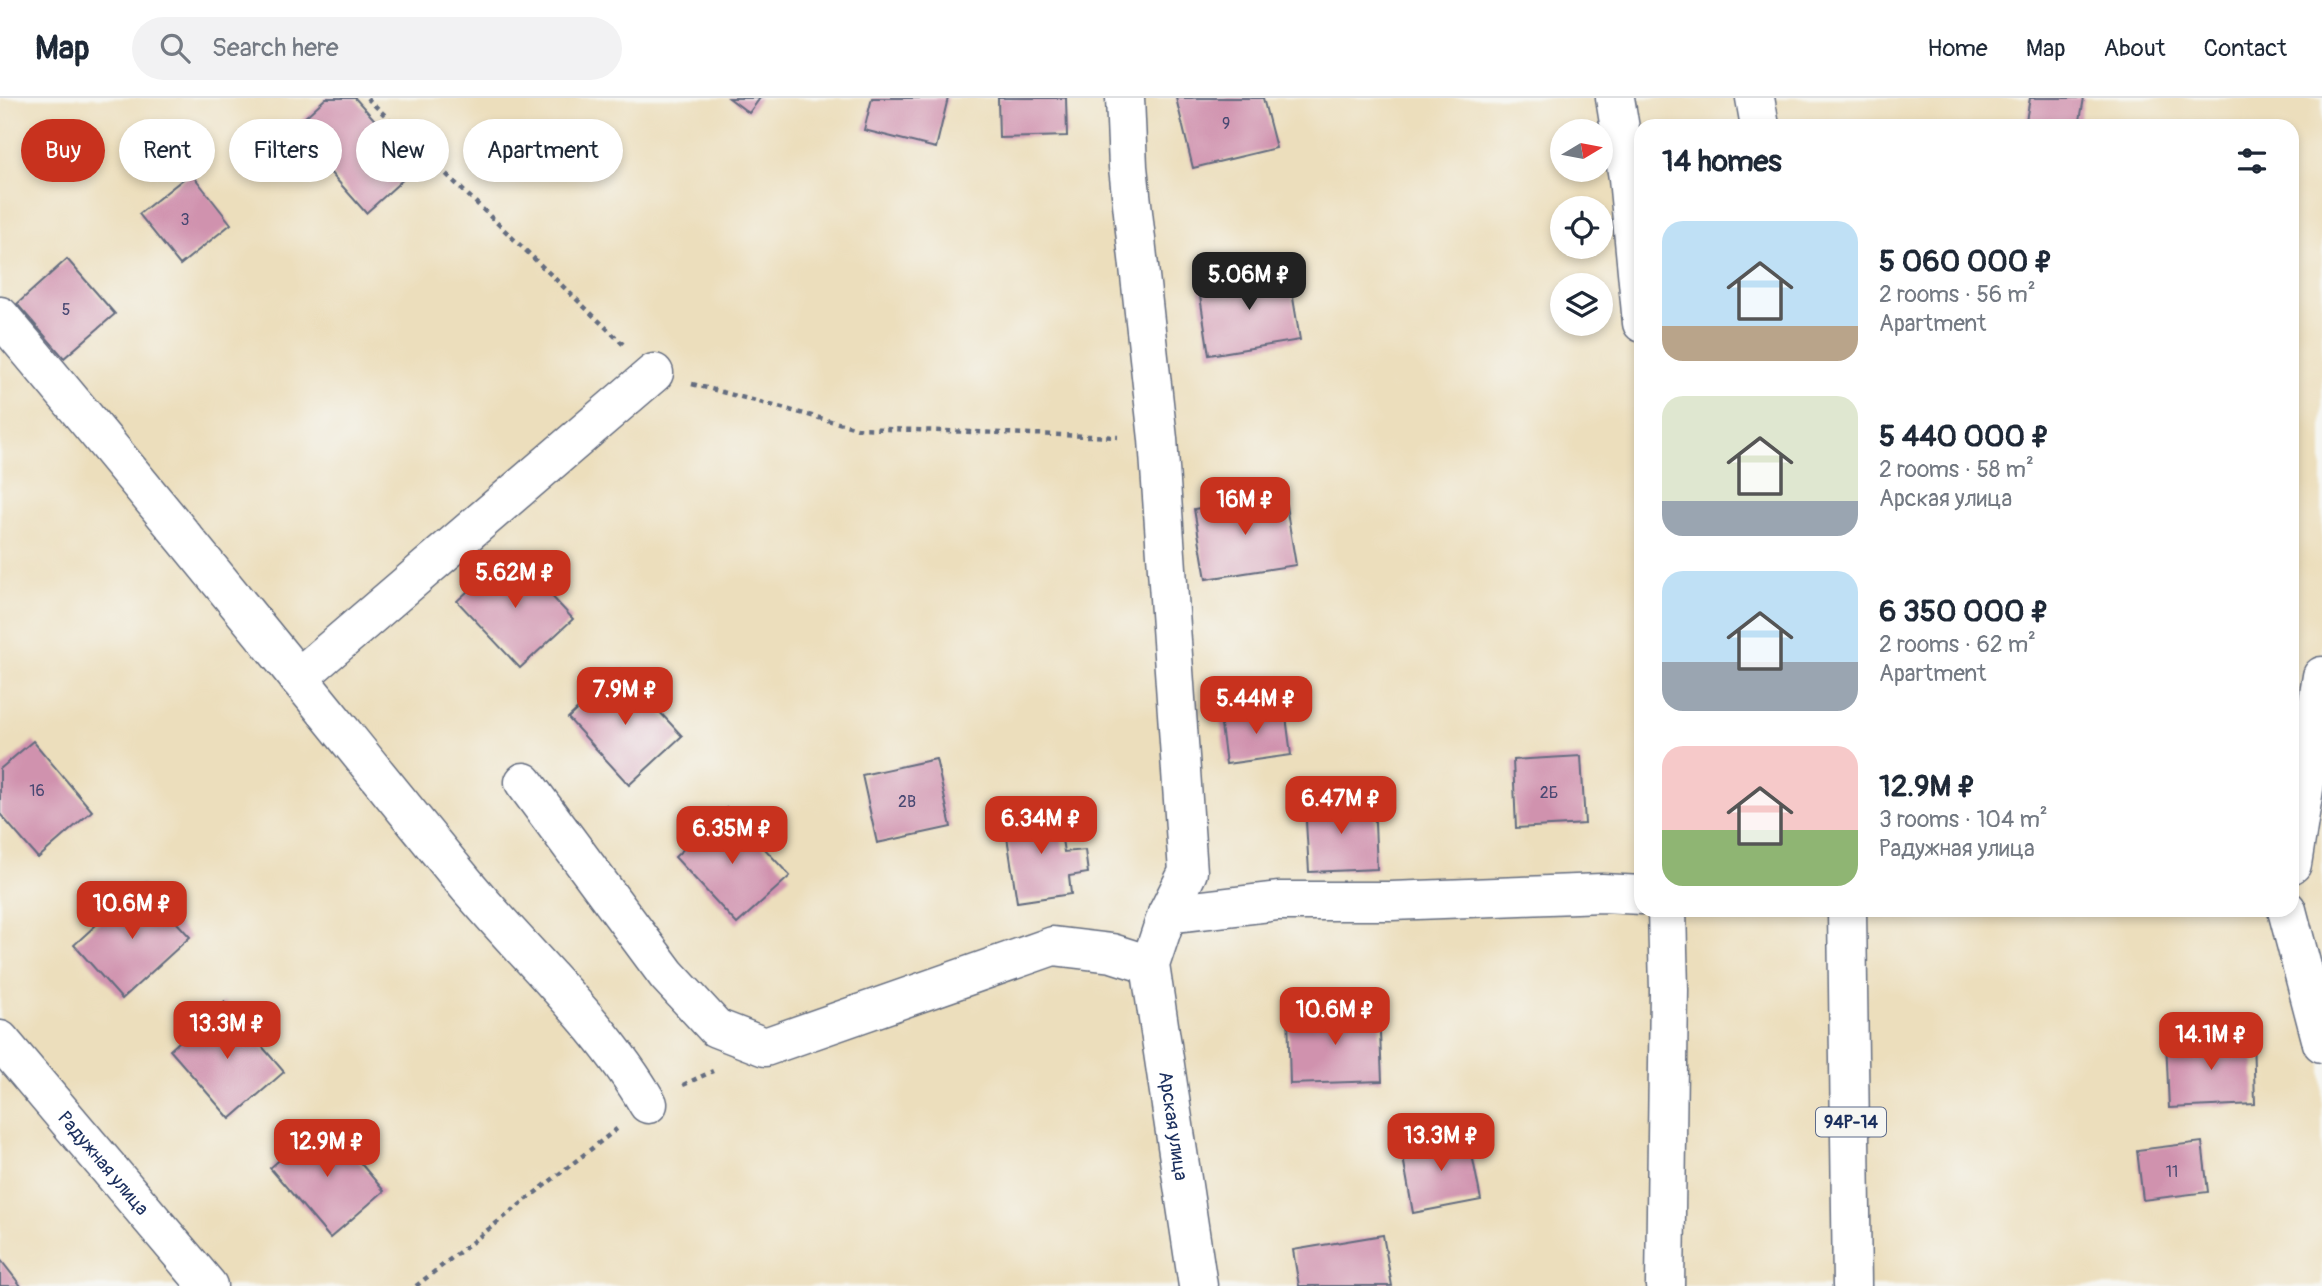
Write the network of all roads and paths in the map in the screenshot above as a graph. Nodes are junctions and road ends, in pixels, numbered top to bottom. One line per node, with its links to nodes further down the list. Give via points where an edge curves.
1 (367, 98): 8 (path)
2 (1125, 98): 9 (street, via 1128,167)
3 (1615, 98): 6 (street)
4 (1755, 98): 5 (street)
5 (1759, 119)
6 (1634, 234)
7 (0, 316): 11 (street)
8 (654, 373): 9 (path, via 857,428); 11 (street)
9 (1158, 439): 15 (street, via 1188,872)
10 (2322, 676): 13 (street)
11 (298, 678): 23 (street, via 478,899 628,1069)
12 (524, 782): 22 (street, via 667,975 716,1028)
13 (2299, 820)
14 (1634, 895): 15 (street, via 1278,901)
15 (1167, 914): 19 (street)
16 (1667, 917): 27 (street)
17 (1847, 917): 28 (street, 94Р-14)
18 (2289, 917): 21 (street)
19 (1150, 965): 22 (street, via 1112,953 1053,946); 26 (street, Арская улица)
20 (0, 1040): 24 (street, Радужная улица)
21 (2322, 1044)
22 (765, 1046): 23 (path)
23 (648, 1104): 25 (path)
24 (208, 1286)
25 (416, 1286)
26 (1198, 1286)
27 (1665, 1286)
28 (1852, 1286)

